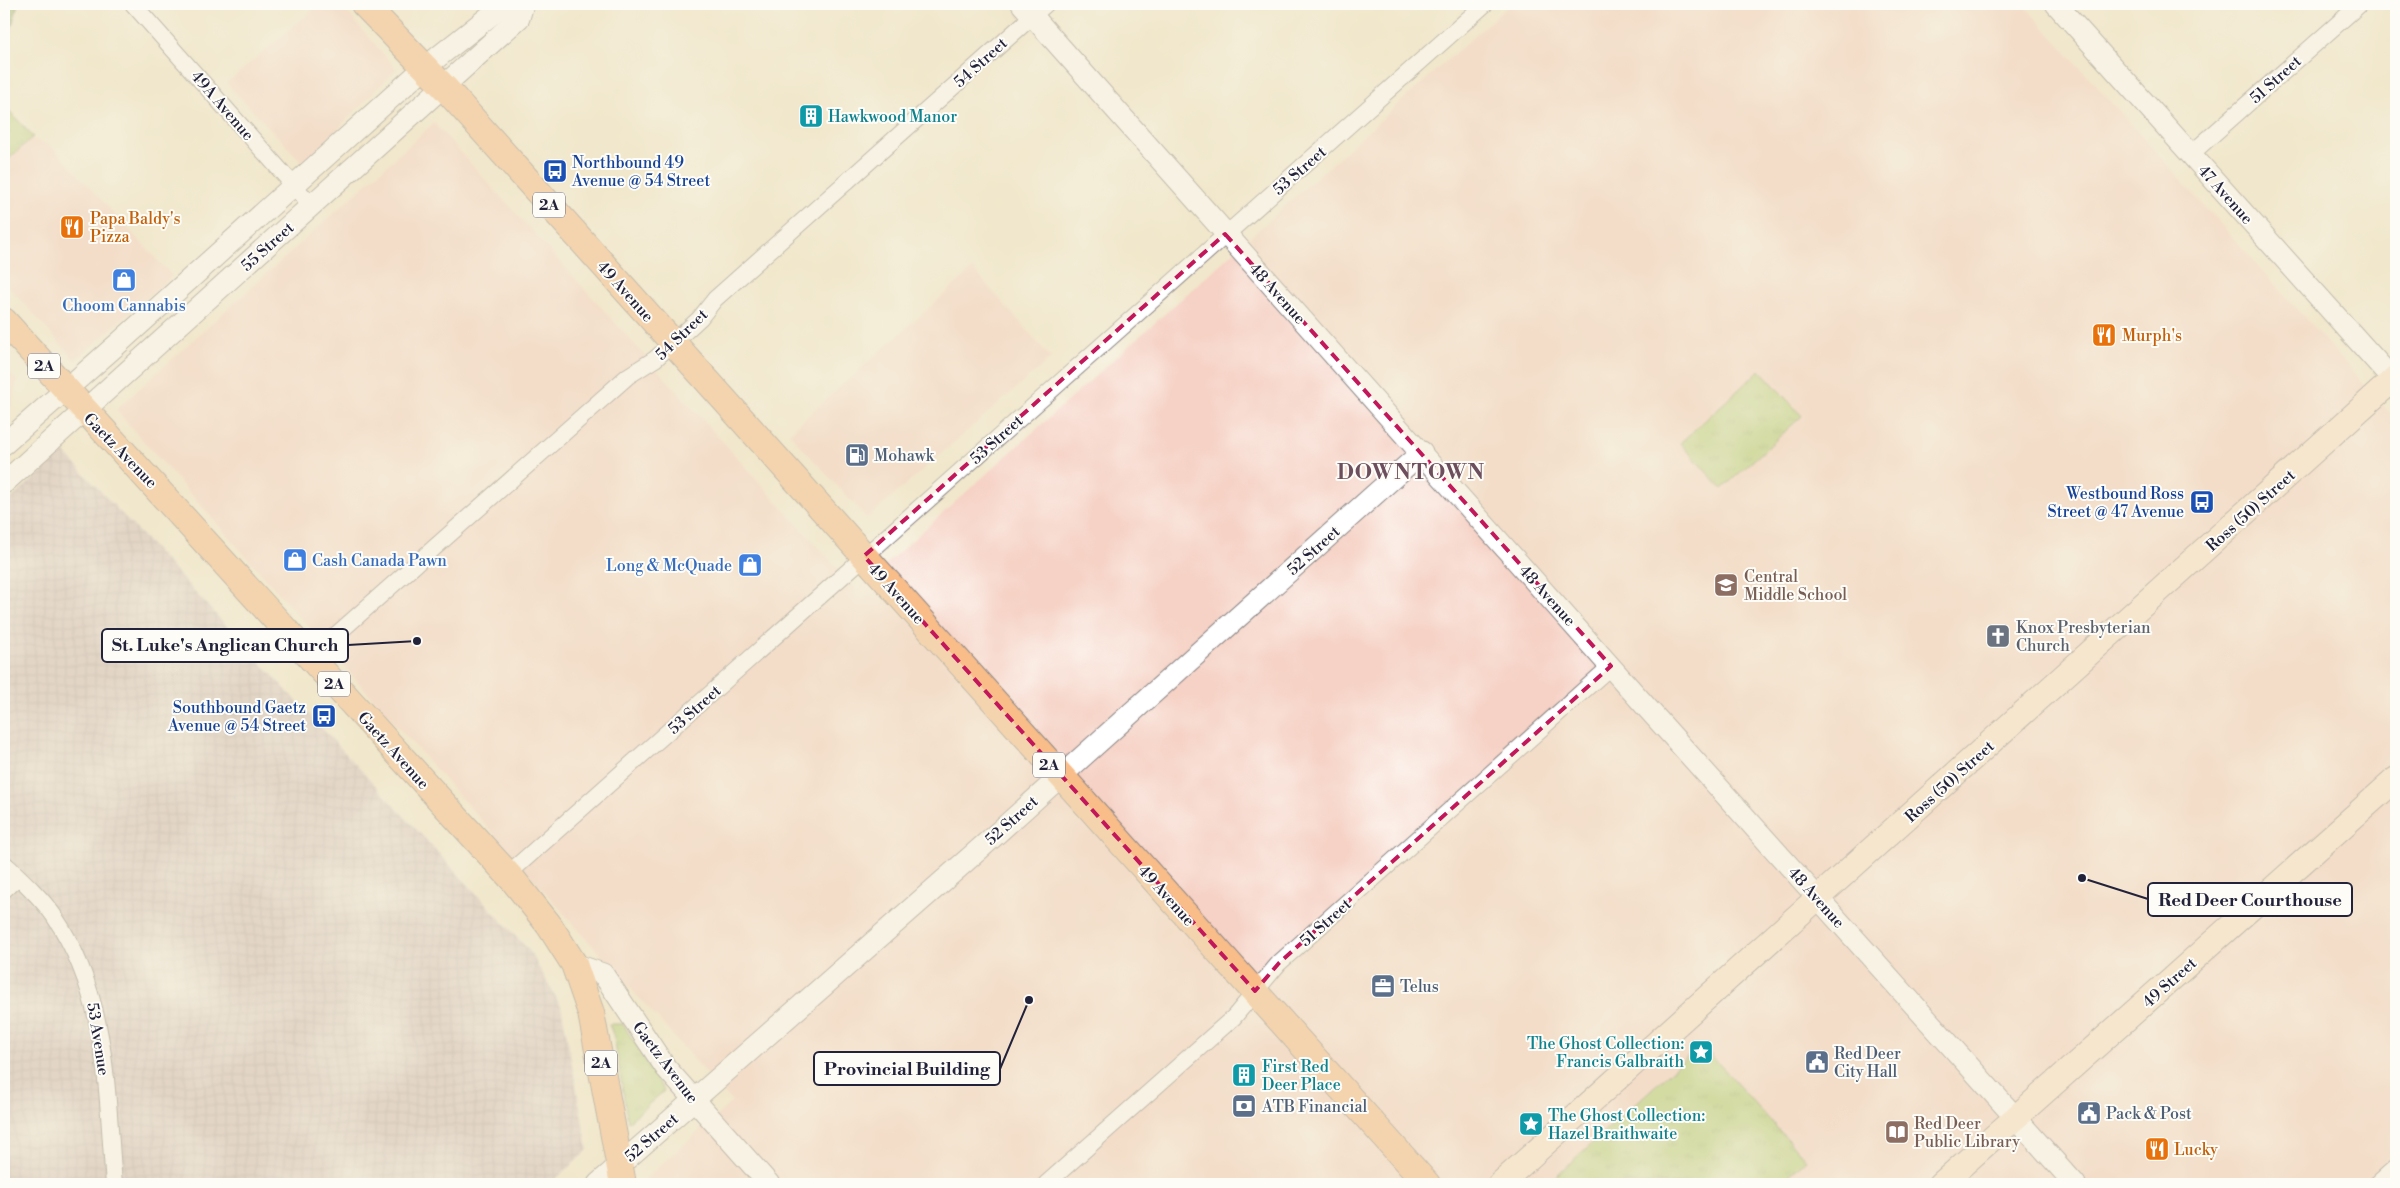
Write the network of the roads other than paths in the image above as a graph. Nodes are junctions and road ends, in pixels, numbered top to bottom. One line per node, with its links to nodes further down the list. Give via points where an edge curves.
1 (133, 4): 12 (street, 49A Avenue)
2 (364, 4): 9 (main road, 49 Avenue / 2A)
3 (505, 4): 9 (street, 55 Street)
4 (523, 4): 10 (street, 55 Street, via 518,18)
5 (1485, 4): 14 (street, 53 Street)
6 (2056, 4): 11 (street, 47 Avenue)
7 (2360, 4): 11 (street, 51 Street)
8 (1034, 8): 14 (street, 48 Avenue); 16 (street, 54 Street, via 715,299)
9 (424, 68): 10 (main road, 49 Avenue / 2A); 12 (street, 55 Street)
10 (444, 88): 13 (street, 55 Street); 16 (main road, 49 Avenue / 2A)
11 (2191, 154): 17 (street, 47 Avenue)
12 (293, 186): 13 (street, 49A Avenue); 18 (street, 55 Street)
13 (312, 206): 19 (street, 55 Street)
14 (1225, 234): 21 (street, 48 Avenue); 23 (street, 53 Street)
15 (4, 321): 18 (main road, Gaetz Avenue / 2A)
16 (673, 343): 23 (main road, 49 Avenue / 2A); 24 (street, 54 Street, via 628,376)
17 (2395, 380): 32 (main road, Ross (50) Street)
18 (65, 390): 19 (main road, Gaetz Avenue / 2A); 20 (street, 55 Street)
19 (84, 411): 22 (street, 55 Street); 24 (main road, Gaetz Avenue / 2A, via 182,514)
20 (4, 444)
21 (1422, 452): 25 (street, 48 Avenue); 26 (street, 52 Street)
22 (4, 483)
23 (864, 556): 26 (main road, 49 Avenue / 2A); 29 (street, 53 Street)
24 (310, 658): 29 (main road, Gaetz Avenue / 2A)
25 (1611, 666): 32 (street, 48 Avenue); 34 (street, 51 Street, via 1279,963)
26 (1060, 777): 34 (main road, 49 Avenue / 2A); 35 (street, 52 Street)
27 (2396, 779): 36 (main road, 49 Street)
28 (4, 863): 30 (street, 53 Avenue)
29 (508, 874): 33 (main road, Gaetz Avenue / 2A, via 549,925)
30 (18, 877): 31 (street); 39 (street, 53 Avenue, via 53,914 80,961 88,983 100,1030)
31 (4, 890)
32 (1818, 898): 36 (street, 48 Avenue); 44 (main road, Ross (50) Street)
33 (574, 964): 35 (street, Gaetz Avenue, via 603,974 666,1068); 38 (main road, 2A, via 591,1013)
34 (1255, 991): 42 (street, 51 Street, via 1234,1017); 43 (main road, 49 Avenue / 2A)
35 (693, 1100): 38 (street, 52 Street); 41 (street, Gaetz Avenue)
36 (2016, 1118): 45 (main road, 49 Street); 46 (street, 48 Avenue)
37 (2396, 1167): 47 (street)
38 (621, 1174): 40 (street, 52 Street)
39 (114, 1184)
40 (598, 1184)
41 (769, 1184)
42 (1046, 1184)
43 (1427, 1184)
44 (1500, 1184)
45 (1941, 1184)
46 (2075, 1184)
47 (2377, 1184)

